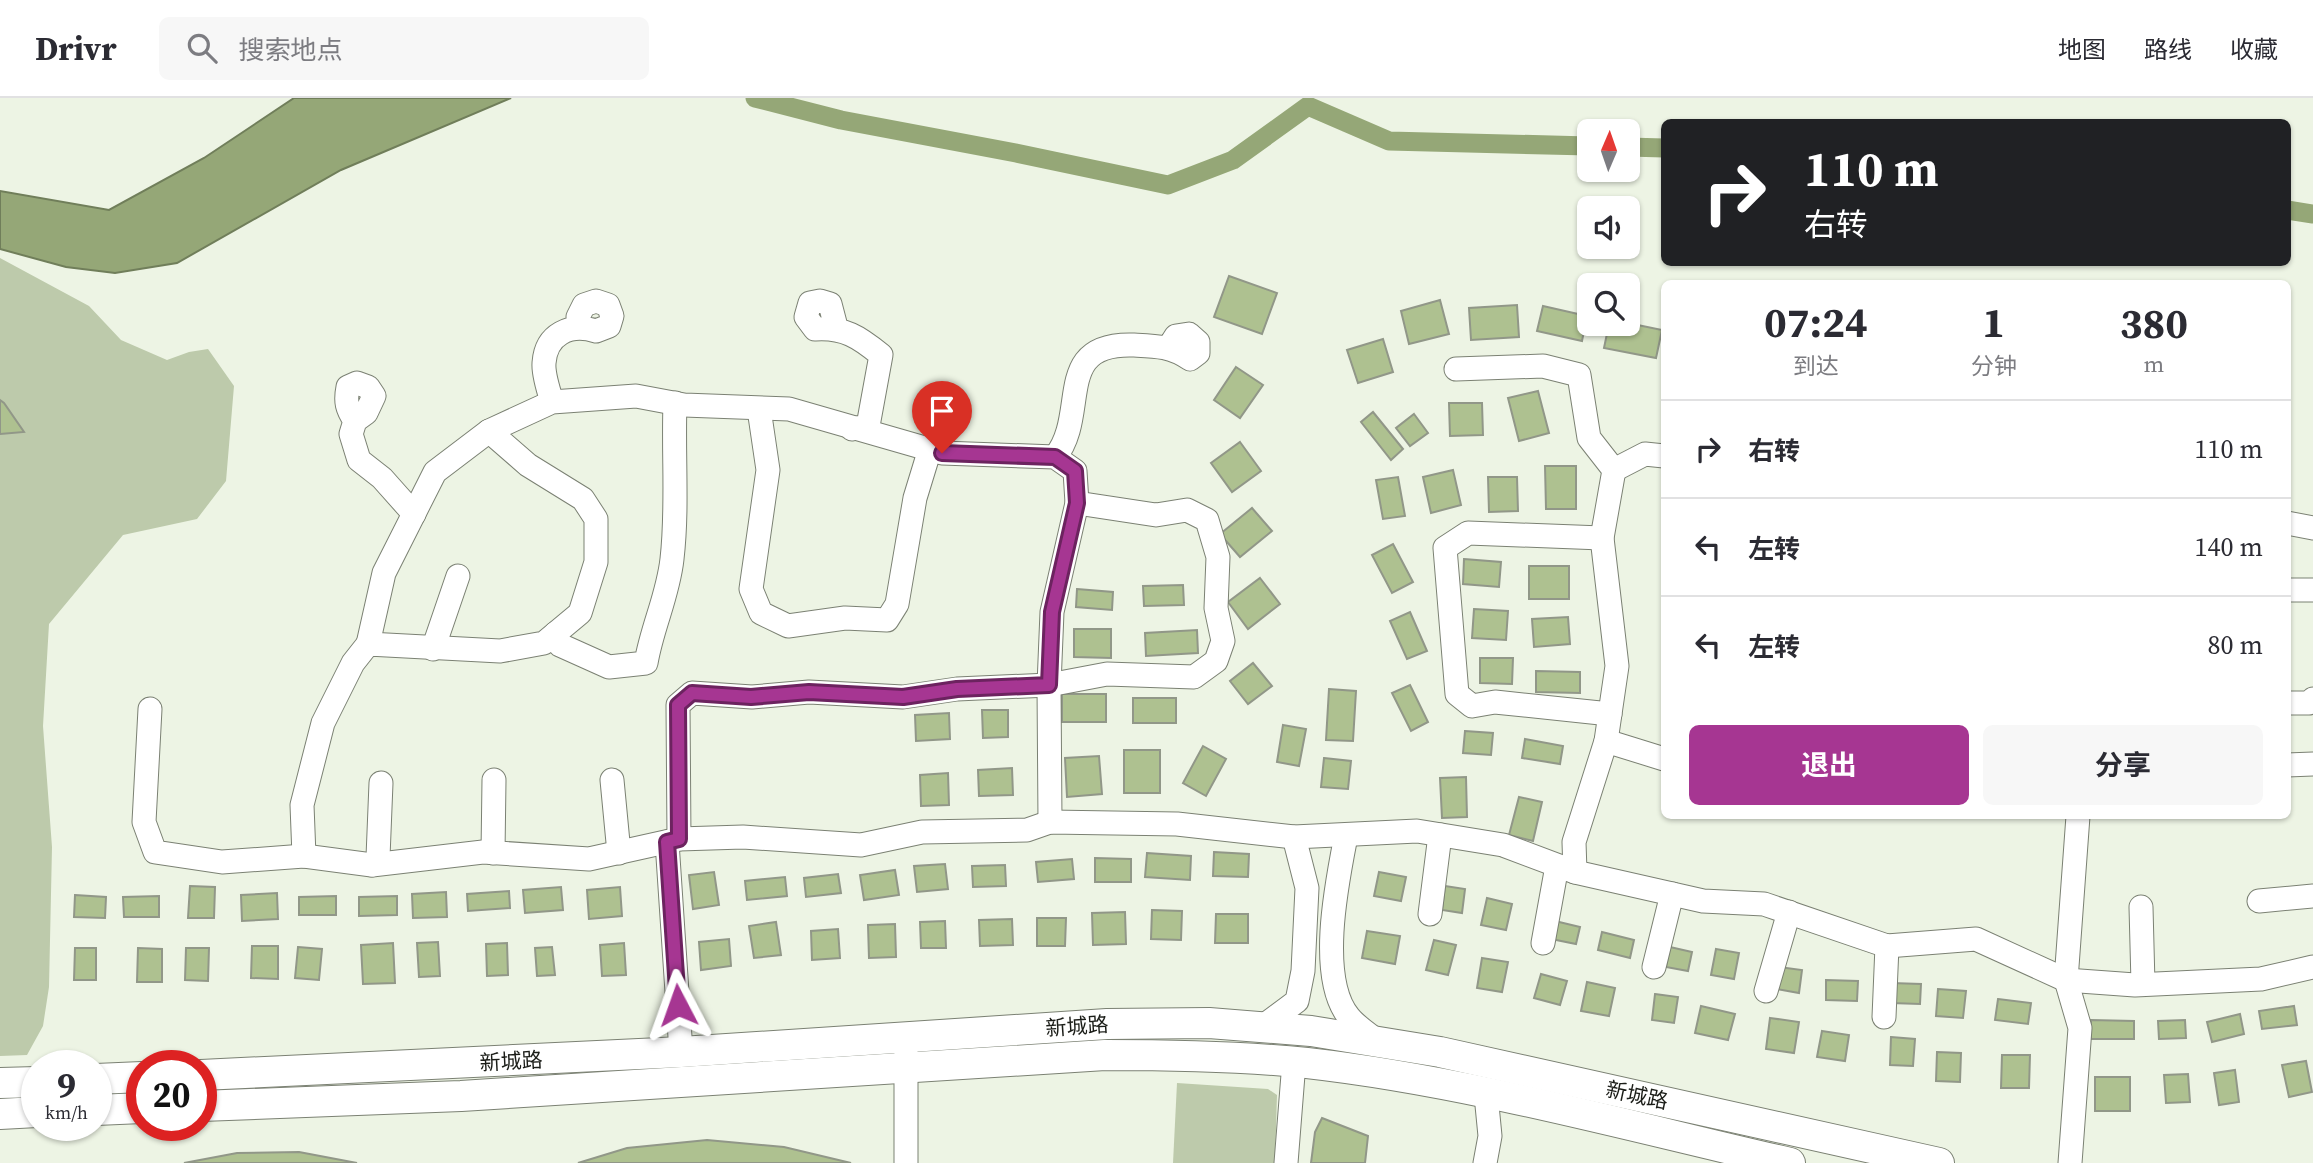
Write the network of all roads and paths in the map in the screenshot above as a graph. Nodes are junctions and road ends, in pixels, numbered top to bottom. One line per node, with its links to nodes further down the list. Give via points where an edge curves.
1 (581, 326): 5 (street, via 568,328 549,342 543,365)
2 (836, 327): 9 (street, via 881,355 868,426)
3 (1169, 347): 13 (street, via 1126,344 1101,348 1081,364 1067,442)
4 (1456, 369): 14 (street, via 1543,366 1579,375 1589,438)
5 (552, 402): 6 (street, via 636,396); 10 (street)
6 (675, 403): 7 (street); 23 (street, via 672,558 667,596 651,629 646,663 609,667 560,645)
7 (759, 409): 9 (street, via 789,409); 11 (street, via 768,470 751,589 761,613 788,626 845,618 887,620 897,604 915,498)
8 (355, 421): 16 (street, via 351,434 359,460)
9 (852, 429): 11 (street)
10 (489, 431): 16 (street, via 435,472); 23 (street, via 528,465 583,499 596,519 596,562 580,613)
11 (930, 449): 13 (street)
12 (1661, 456): 14 (street, via 1645,454)
13 (1055, 457): 15 (street, via 1075,471)
14 (1614, 470): 19 (street)
15 (1077, 503): 26 (street, via 1052,612); 26 (street, via 1156,515 1187,510 1207,520 1218,557 1216,608 1223,641 1216,661 1194,677 1107,674)
16 (414, 513): 24 (street, via 384,573)
17 (2291, 524): 18 (street)
18 (2313, 528)
19 (1602, 538): 30 (street, via 1616,666); 30 (street, via 1468,533 1445,548 1457,694 1472,706 1495,702)
20 (458, 576): 25 (street)
21 (2291, 590): 22 (street)
22 (2313, 590)
23 (556, 633): 25 (street, via 544,643 500,651)
24 (368, 644): 25 (street); 46 (street, via 353,663 323,723 302,804)
25 (433, 649)
26 (1049, 685): 39 (street); 43 (street, via 957,689 903,697 692,693 678,705)
27 (2313, 699): 28 (street)
28 (2291, 703)
29 (150, 709): 46 (street, via 144,822 155,852 222,862)
30 (1610, 714): 31 (street)
31 (1606, 741): 32 (street); 48 (street)
32 (1661, 758)
33 (2313, 764): 34 (street)
34 (2291, 765)
35 (494, 780): 44 (street)
36 (612, 780): 45 (street)
37 (381, 783): 47 (street, via 378,857)
38 (2078, 819): 59 (street)
39 (1051, 822): 42 (street, via 1177,824); 43 (street, via 1027,830 922,832 861,845 743,837)
40 (1440, 835): 41 (street, via 1417,831); 48 (street, via 1503,845); 54 (street)
41 (1346, 836): 42 (street); 65 (street, via 1337,885 1332,979 1348,1017)
42 (1294, 837): 63 (street, via 1307,888 1303,971 1297,1001)
43 (673, 841): 45 (street); 66 (street)
44 (493, 852): 45 (street, via 589,859); 47 (street)
45 (619, 853)
46 (303, 856): 47 (street)
47 (372, 865)
48 (1566, 869): 49 (street); 55 (street)
49 (1672, 894): 53 (street, via 1703,901 1764,904); 57 (street)
50 (2313, 896): 51 (street)
51 (2259, 901)
52 (2141, 907): 60 (street)
53 (1789, 912): 56 (street); 61 (street)
54 (1430, 914)
55 (1543, 943)
56 (1887, 946): 59 (street, via 1976,939); 62 (street)
57 (1654, 967)
58 (2313, 967): 60 (street, via 2261,979)
59 (2066, 981): 60 (street); 82 (street, via 2080,1028)
60 (2143, 984)
61 (1766, 991)
62 (1884, 1017)
63 (1262, 1027): 64 (main road, 新城路, via 1107,1024); 65 (main road, 新城路)
64 (906, 1039): 66 (main road, 新城路); 68 (street)
65 (1378, 1042): 81 (main road, 新城路)
66 (681, 1052): 69 (main road, 新城路)
67 (1294, 1062): 68 (main road, 新城路, via 1207,1055 1105,1055); 72 (main road, 新城路); 78 (street)
68 (906, 1070): 73 (main road, 新城路, via 475,1096); 77 (street)
69 (217, 1074)
70 (21, 1082): 71 (main road)
71 (0, 1083)
72 (1486, 1095): 76 (main road, 新城路); 79 (street, via 1490,1136)
73 (217, 1105)
74 (21, 1113): 75 (main road)
75 (0, 1114)
76 (1704, 1153): 80 (main road, 新城路)
77 (906, 1163)
78 (1286, 1163)
79 (1485, 1163)
80 (1790, 1163)
81 (1939, 1163)
82 (2070, 1163)

